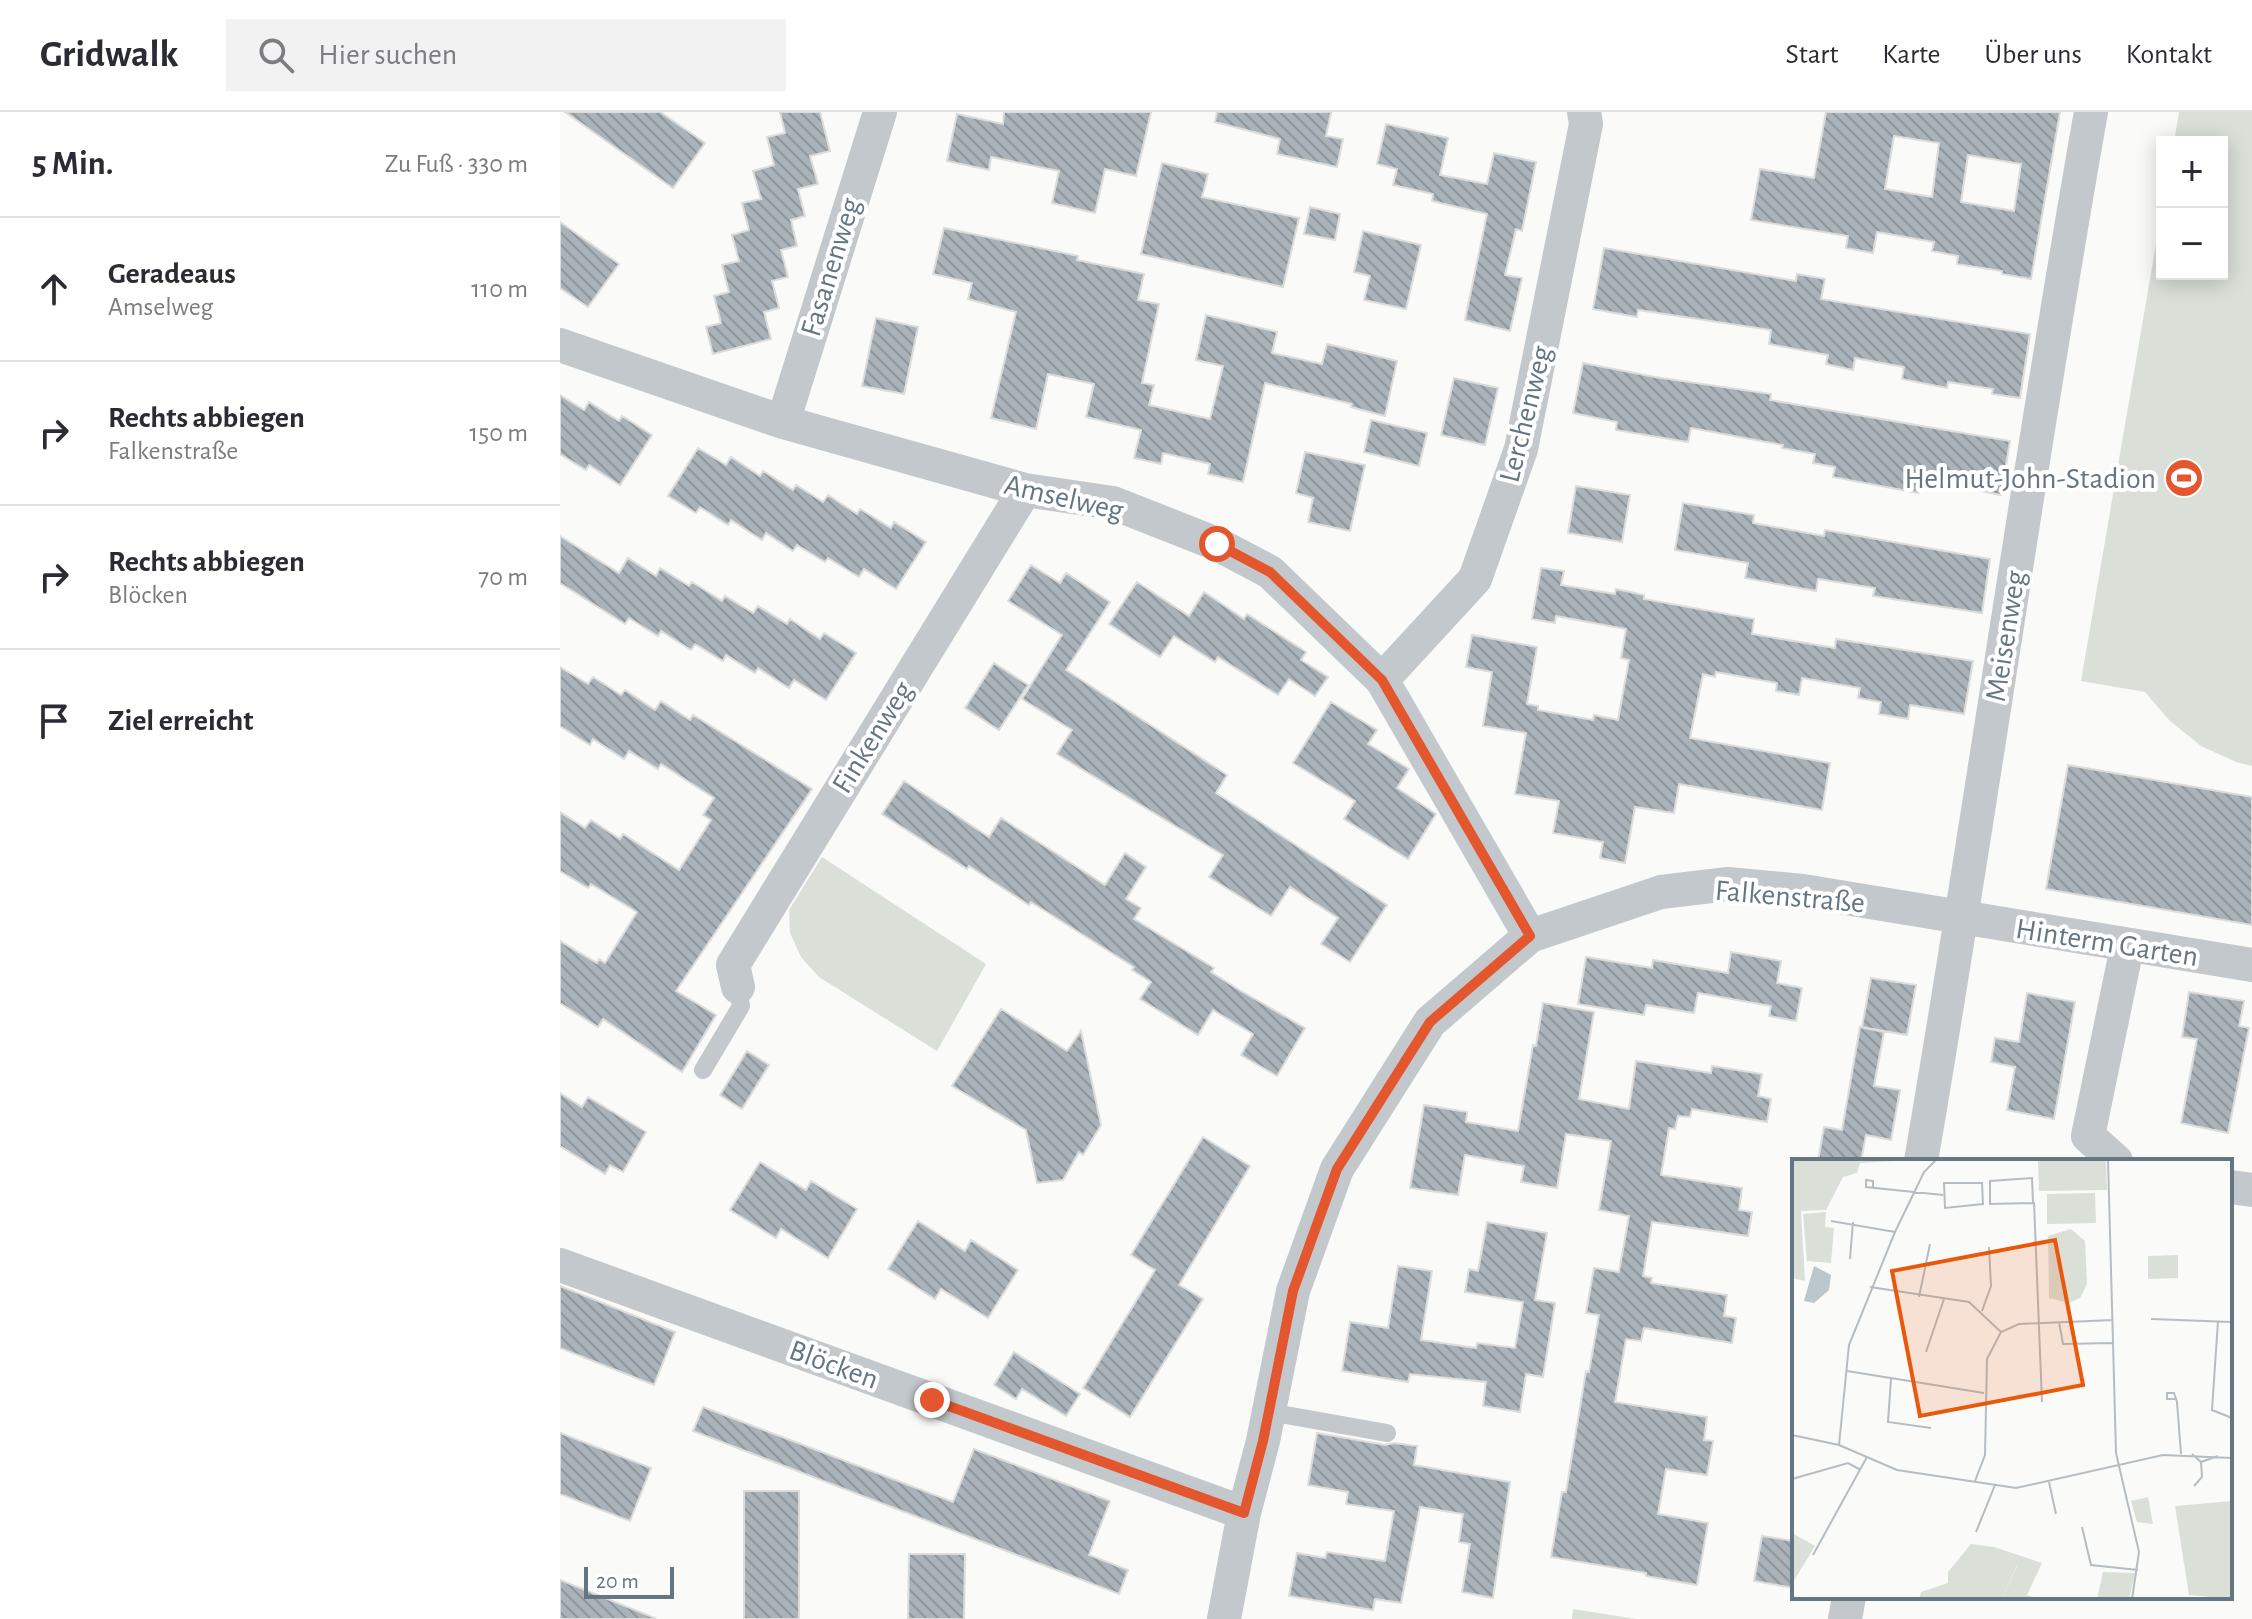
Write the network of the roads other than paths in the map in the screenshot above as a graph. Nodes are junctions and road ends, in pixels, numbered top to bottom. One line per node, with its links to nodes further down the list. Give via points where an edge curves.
1 (880, 112): 5 (street, Fasanenweg)
2 (1584, 112): 7 (street, Lerchenweg, via 1521,449 1475,579)
3 (2091, 112): 8 (street, Meisenweg)
4 (560, 345): 5 (street, Amselweg)
5 (783, 422): 6 (street, Amselweg)
6 (1025, 490): 7 (street, Amselweg, via 1113,503 1257,565); 12 (street, Finkenweg, via 733,965)
7 (1382, 680): 9 (street, Amselweg)
8 (1963, 918): 9 (street, Falkenstraße, via 1728,884 1661,892); 10 (street, Hinterm Garten); 14 (street, Meisenweg)
9 (1530, 936): 19 (street, Falkenstraße, via 1430,1022 1337,1169 1293,1291)
10 (2127, 947): 11 (street, Hinterm Garten); 15 (street, via 2088,1136)
11 (2252, 965)
12 (738, 987): 13 (lane, via 741,1006)
13 (703, 1070)
14 (1921, 1159)
15 (2114, 1159)
16 (2232, 1187): 17 (street)
17 (2252, 1190)
18 (560, 1265): 21 (street, Blöcken)
19 (1269, 1412): 20 (lane); 21 (street, Falkenstraße)
20 (1387, 1433)
21 (1244, 1513): 23 (street, Falkenstraße)
22 (1849, 1599): 24 (street)
23 (1224, 1619)
24 (1845, 1619)

